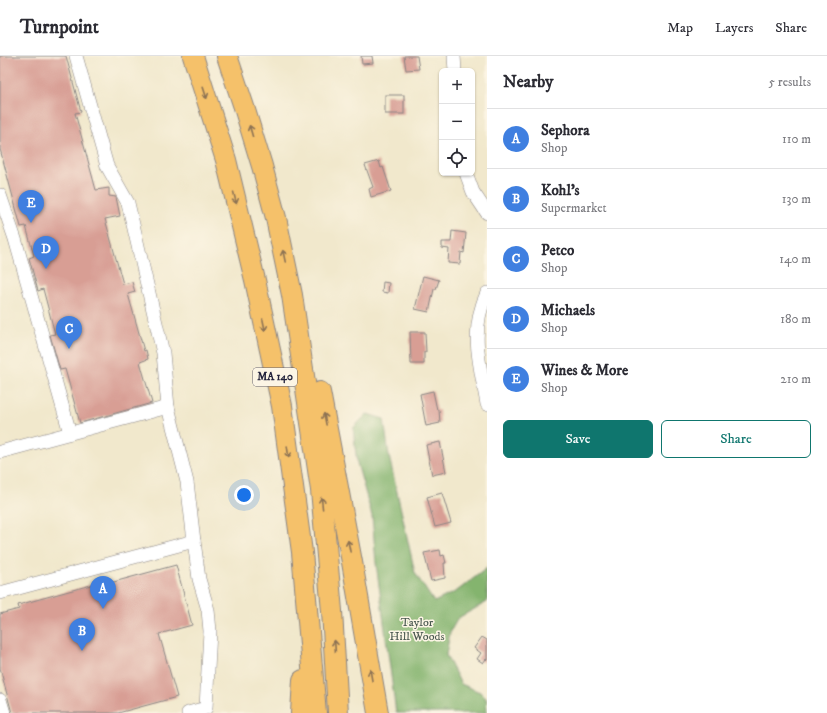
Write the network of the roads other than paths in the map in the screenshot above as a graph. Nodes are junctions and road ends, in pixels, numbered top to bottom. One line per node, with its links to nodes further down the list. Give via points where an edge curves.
1 (76, 56): 12 (street, via 107,166 128,203 163,353)
2 (193, 56): 17 (highway, MA 140, one-way to 17, via 226,160 282,406)
3 (227, 56): 10 (highway, MA 140, one-way to 3, via 262,166)
4 (454, 56): 5 (street)
5 (455, 68)
6 (467, 176): 8 (street, via 473,192)
7 (0, 195): 13 (street)
8 (487, 213)
9 (487, 293): 11 (street, via 480,314 477,349)
10 (292, 295): 23 (highway, one-way to 10, via 321,490); 24 (highway, MA 140, one-way to 10, via 318,382)
11 (487, 404)
12 (168, 407): 13 (street); 15 (street, via 187,482)
13 (70, 433): 14 (street)
14 (0, 452)
15 (194, 541): 16 (street); 20 (street, via 210,631 206,708)
16 (0, 593)
17 (306, 596): 21 (highway); 22 (highway, MA 140)
18 (0, 700): 19 (street)
19 (4, 713)
20 (188, 713)
21 (301, 713)
22 (316, 713)
23 (338, 713)
24 (378, 713)

